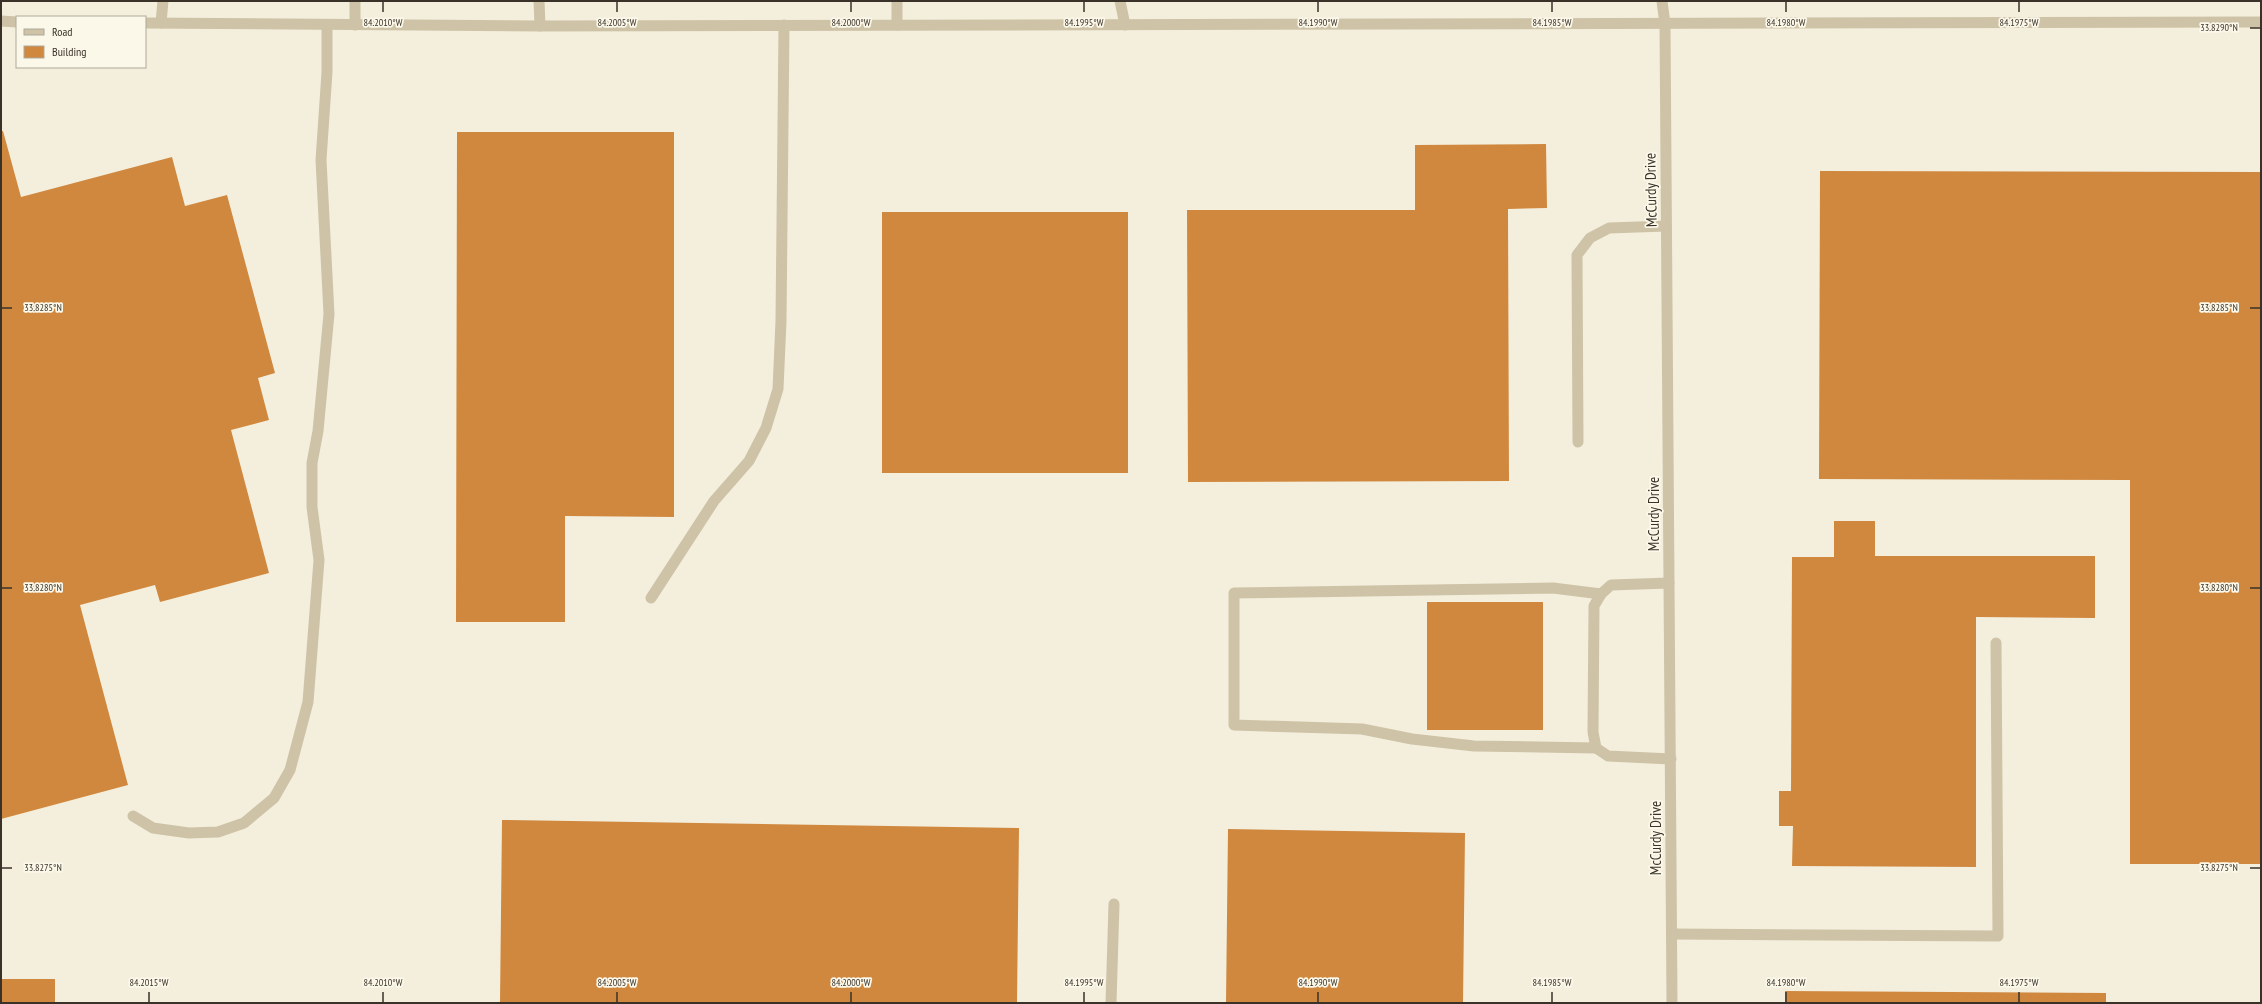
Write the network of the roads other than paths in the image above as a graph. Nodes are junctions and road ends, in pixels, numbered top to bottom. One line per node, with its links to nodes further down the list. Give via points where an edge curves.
1 (163, 1): 11 (street)
2 (355, 1): 14 (street)
3 (539, 1): 18 (street)
4 (897, 1): 16 (street)
5 (1120, 1): 17 (street)
6 (1662, 1): 12 (street, McCurdy Drive)
7 (1, 21): 8 (street)
8 (16, 22)
9 (2261, 22): 12 (street)
10 (146, 23): 11 (street)
11 (162, 23): 13 (street)
12 (1665, 24): 17 (street); 19 (street, McCurdy Drive)
13 (327, 25): 14 (street); 27 (street, via 327,72 321,160 329,314 318,432 312,463 312,507 319,560 308,702 290,770 274,798 244,823 218,832 189,833 153,828)
14 (355, 25): 18 (street)
15 (784, 25): 16 (street); 18 (street); 23 (street, via 778,389 766,428 749,461 714,502)
16 (897, 25): 17 (street)
17 (1125, 25)
18 (540, 26)
19 (1666, 226): 20 (street, via 1609,228 1590,238 1577,255); 21 (street, McCurdy Drive)
20 (1578, 442)
21 (1669, 583): 22 (street, via 1611,585); 26 (street, McCurdy Drive)
22 (1600, 594): 25 (street, via 1594,606 1593,732); 25 (street, via 1553,588 1234,593 1234,725 1362,729 1412,739 1474,746)
23 (651, 598)
24 (1996, 643): 29 (street, via 1998,936)
25 (1596, 748): 26 (street, via 1608,756)
26 (1671, 759): 29 (street, McCurdy Drive)
27 (133, 816)
28 (1114, 904): 30 (street)
29 (1672, 934): 31 (street, McCurdy Drive)
30 (1112, 1003)
31 (1672, 1003)

